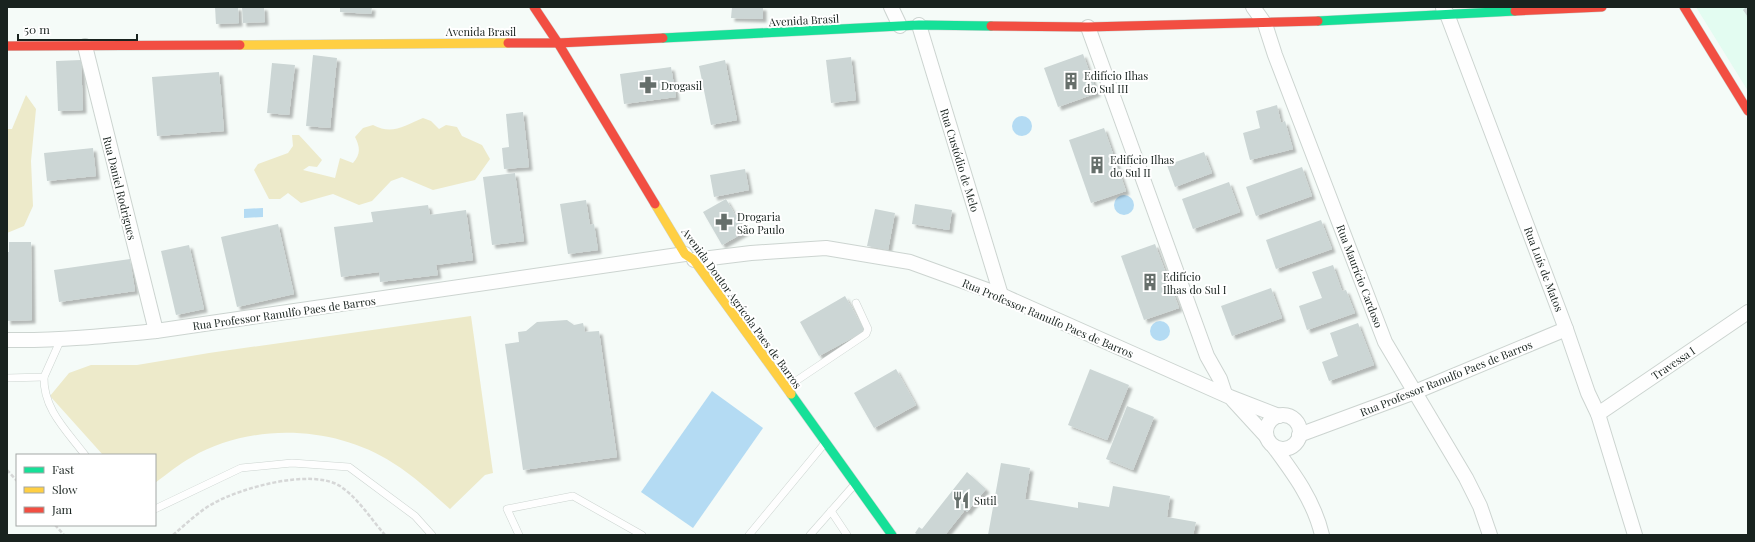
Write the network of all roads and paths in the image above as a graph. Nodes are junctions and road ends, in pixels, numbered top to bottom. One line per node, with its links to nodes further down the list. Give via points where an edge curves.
1 (534, 7): 11 (street, Avenida Doutor Agrícola Paes de Barros)
2 (891, 7): 9 (street)
3 (1253, 7): 7 (street, Rua Maurício Cardoso)
4 (1602, 7): 6 (street, Avenida Brasil)
5 (1684, 7): 14 (street)
6 (1445, 10): 7 (street, Avenida Brasil); 19 (street, Rua Luís de Matos)
7 (1265, 24): 10 (street, Avenida Brasil); 28 (street, Rua Maurício Cardoso, via 1385,342)
8 (918, 25): 9 (street, Avenida Brasil); 10 (street, Avenida Brasil); 16 (street, Rua Custódio de Melo)
9 (900, 26): 11 (street, Avenida Brasil)
10 (1088, 27): 23 (street)
11 (558, 43): 13 (street, Avenida Brasil); 15 (street, Avenida Doutor Agrícola Paes de Barros)
12 (7, 46): 13 (street, Avenida Brasil)
13 (85, 46): 20 (street, Rua Daniel Rodrigues)
14 (1748, 111)
15 (689, 257): 16 (street, Rua Professor Ranulfo Paes de Barros, via 826,248 910,262); 20 (street, Rua Professor Ranulfo Paes de Barros); 27 (street, Avenida Doutor Agrícola Paes de Barros)
16 (1001, 295): 26 (street, Rua Professor Ranulfo Paes de Barros)
17 (856, 303): 27 (lane, via 868,329 866,334)
18 (1748, 312): 30 (street, Travessa I)
19 (1566, 329): 28 (street, Rua Professor Ranulfo Paes de Barros); 30 (street, Rua Luís de Matos)
20 (156, 331): 21 (street, Rua Professor Ranulfo Paes de Barros)
21 (61, 339): 22 (street, Rua Professor Ranulfo Paes de Barros); 24 (lane)
22 (7, 340)
23 (1207, 356): 26 (street); 29 (street)
24 (44, 377): 25 (lane); 36 (lane, via 44,391 52,412)
25 (7, 378)
26 (1200, 383): 29 (street, Rua Professor Ranulfo Paes de Barros)
27 (785, 388): 35 (street, Avenida Doutor Agrícola Paes de Barros)
28 (1415, 392): 32 (street, Rua Professor Ranulfo Paes de Barros); 55 (street, Rua Maurício Cardoso, via 1466,478 1480,506)
29 (1227, 395): 31 (street, Rua Professor Ranulfo Paes de Barros); 33 (street, Rua Professor Ranulfo Paes de Barros)
30 (1598, 414): 56 (street, Rua Luís de Matos)
31 (1285, 417): 32 (street, Rua Professor Ranulfo Paes de Barros); 33 (street, via 1268,423 1266,430); 34 (street, via 1297,423)
32 (1326, 425): 34 (street, Rua Professor Ranulfo Paes de Barros)
33 (1270, 441): 34 (street, via 1286,449); 39 (street)
34 (1296, 441): 39 (street)
35 (825, 443): 40 (street, Avenida Doutor Agrícola Paes de Barros); 50 (lane)
36 (84, 454)
37 (7, 470): 38 (path)
38 (16, 480)
39 (1299, 480): 54 (street)
40 (855, 483): 42 (lane); 53 (street, Avenida Doutor Agrícola Paes de Barros)
41 (156, 509): 47 (lane, via 241,468 292,463 349,467 415,516)
42 (831, 511): 51 (lane); 52 (lane)
43 (56, 526): 44 (path)
44 (64, 535)
45 (173, 535): 46 (path, via 204,508 237,492 294,479 319,480 339,486 354,498)
46 (385, 535)
47 (432, 535)
48 (519, 535): 49 (lane, via 507,509 573,496)
49 (642, 535)
50 (749, 535)
51 (810, 535)
52 (847, 535)
53 (892, 535)
54 (1322, 535)
55 (1490, 535)
56 (1635, 535)

